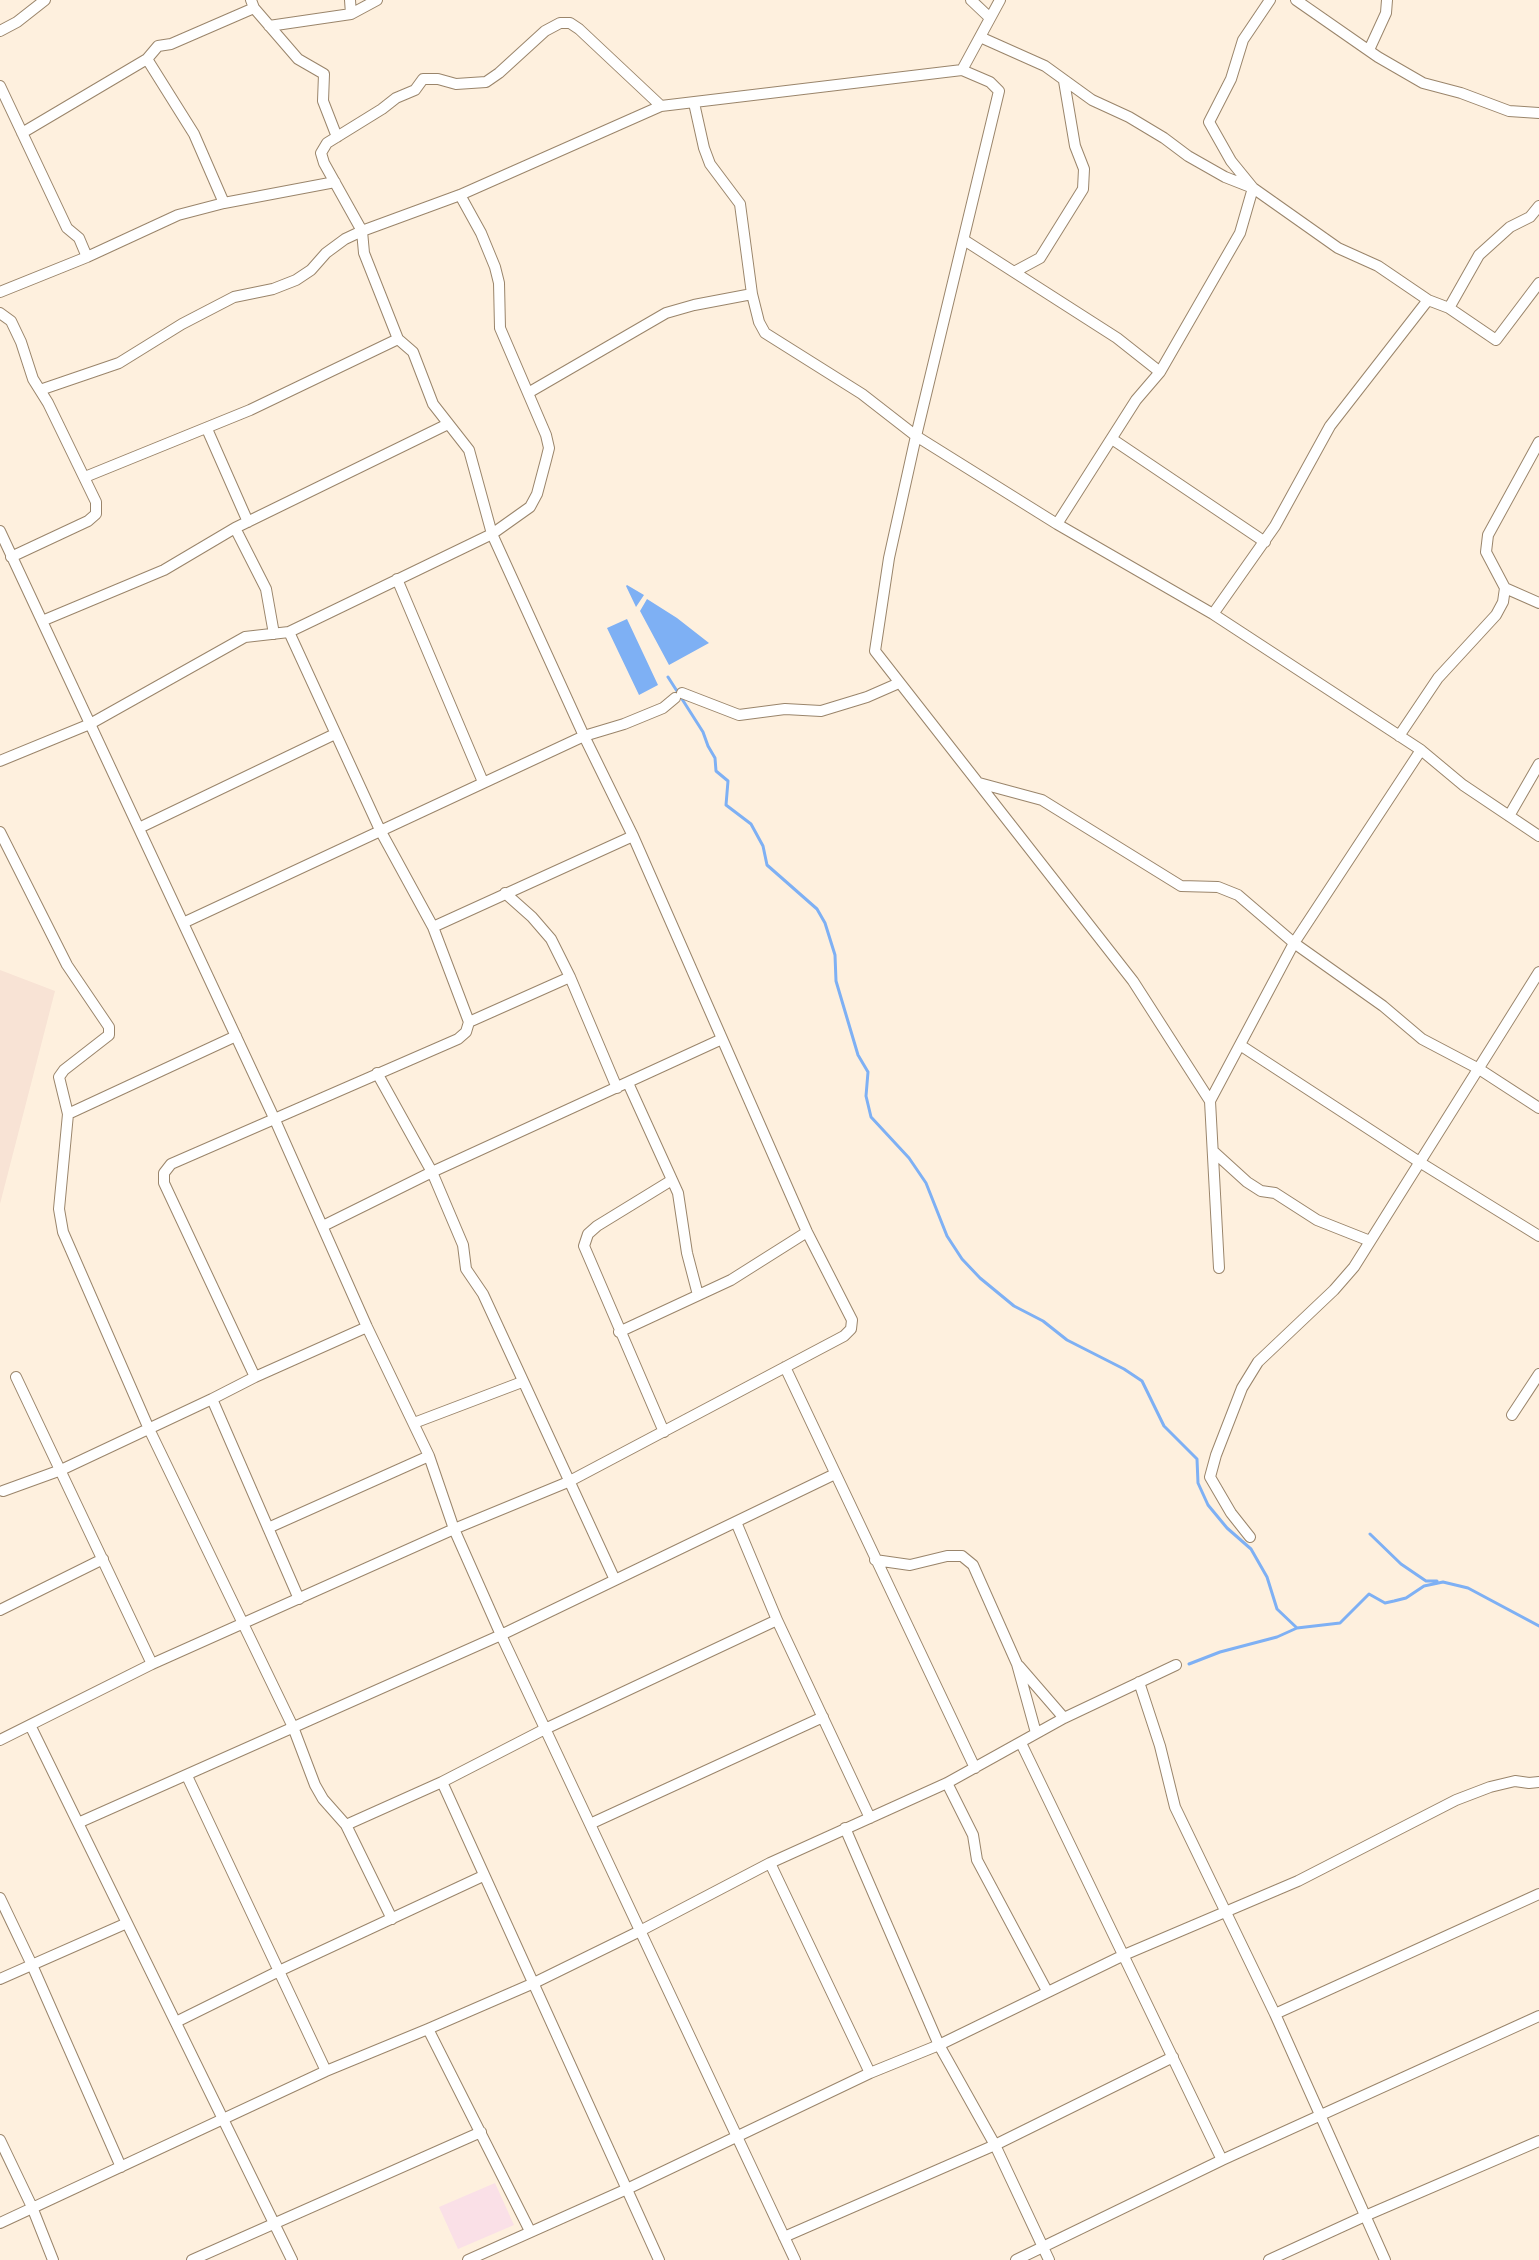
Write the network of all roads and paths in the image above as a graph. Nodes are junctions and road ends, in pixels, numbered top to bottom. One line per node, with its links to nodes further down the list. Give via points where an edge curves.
1 (45, 0): 13 (street)
2 (350, 0): 10 (street)
3 (377, 0): 10 (street)
4 (971, 0): 11 (street)
5 (1000, 0): 11 (street)
6 (1270, 0): 26 (street, via 1243,40 1230,79 1209,122 1231,161)
7 (1296, 0): 15 (street)
8 (1386, 0): 15 (street, via 1386,13)
9 (252, 4): 12 (street); 16 (street, via 171,44 158,46)
10 (351, 14): 12 (street)
11 (990, 18): 14 (street)
12 (269, 26): 24 (street, via 298,59 324,74 323,101)
13 (0, 31)
14 (980, 37): 17 (street); 18 (street, via 1046,66)
15 (1369, 50): 22 (street, via 1423,83 1509,111)
16 (147, 59): 23 (street); 28 (street, via 194,134)
17 (962, 70): 20 (street); 31 (street, via 990,82 999,91)
18 (1064, 81): 26 (street, via 1225,177); 33 (street, via 1075,146 1084,169 1083,190 1040,258)
19 (0, 86): 23 (street)
20 (694, 103): 21 (street); 36 (street, via 710,164 740,204)
21 (661, 106): 24 (street, via 579,29 570,23 560,23 545,31 486,82 456,84 423,79 415,90 396,98); 27 (street)
22 (1539, 113)
23 (22, 133): 32 (street, via 67,228 79,238)
24 (337, 137): 25 (street, via 327,143 321,153)
25 (335, 182): 28 (street); 30 (street)
26 (1253, 188): 37 (street, via 1338,248 1378,266); 41 (street, via 1240,233)
27 (460, 195): 30 (street); 43 (street, via 482,233 495,266 499,283 500,328)
28 (224, 203): 32 (street, via 178,215)
29 (1539, 206): 38 (street, via 1530,217 1510,227 1479,255)
30 (362, 231): 40 (street, via 364,253); 42 (street, via 344,239 296,280 273,289 234,297 119,363)
31 (964, 240): 33 (street); 46 (street)
32 (87, 256): 35 (street)
33 (1014, 272): 41 (street, via 1117,338)
34 (1538, 286): 38 (street, via 1496,340)
35 (0, 292)
36 (752, 294): 43 (street, via 666,313); 46 (street, via 765,334 862,394)
37 (1428, 300): 38 (street); 56 (street, via 1330,426)
38 (1449, 308)
39 (0, 313): 42 (street, via 11,322)
40 (398, 339): 44 (street, via 413,352 433,404); 45 (street)
41 (1160, 372): 47 (street, via 1136,400)
42 (40, 390): 49 (street)
43 (528, 393): 54 (street, via 546,435 549,448 546,460 530,507)
44 (448, 424): 50 (street); 54 (street, via 469,450)
45 (207, 429): 49 (street); 50 (street)
46 (916, 436): 51 (street); 65 (street, via 889,558 875,651)
47 (1112, 439): 51 (street); 56 (street)
48 (1539, 442): 59 (street, via 1488,535 1486,552)
49 (85, 477): 57 (street, via 96,502 96,514 88,522)
50 (248, 522): 52 (street)
51 (1058, 524): 61 (street)
52 (235, 528): 62 (street, via 164,570); 64 (street, via 266,590)
53 (0, 531): 55 (street)
54 (492, 534): 58 (street); 68 (street)
55 (2, 542): 57 (street)
56 (1265, 542): 61 (street)
57 (11, 557): 62 (street)
58 (397, 580): 63 (street); 73 (street)
59 (1505, 588): 60 (street); 69 (street, via 1503,602 1496,615 1438,678)
60 (1539, 603)
61 (1213, 614): 69 (street)
62 (42, 621): 66 (street)
63 (289, 632): 64 (street); 67 (street)
64 (274, 634): 66 (street, via 245,637)
65 (899, 683): 68 (street, via 822,711 785,710 739,715 679,696 663,708); 74 (street)
66 (90, 724): 71 (street); 76 (street)
67 (335, 734): 76 (street); 77 (street)
68 (584, 736): 73 (street); 79 (street)
69 (1399, 736): 70 (street)
70 (1421, 750): 75 (street); 84 (street)
71 (0, 762)
72 (1539, 764): 75 (street)
73 (483, 782): 77 (street)
74 (979, 783): 84 (street, via 1042,800 1181,886 1218,887 1238,896); 95 (street, via 1134,981)
75 (1509, 816): 80 (street)
76 (139, 828): 82 (street)
77 (380, 830): 82 (street); 83 (street)
78 (0, 832): 97 (street, via 67,965 109,1027 109,1035 101,1044 60,1074)
79 (633, 836): 81 (street); 89 (street)
80 (1539, 836)
81 (505, 893): 83 (street); 86 (street, via 532,917 550,939)
82 (183, 923): 88 (street)
83 (433, 927): 87 (street)
84 (1294, 943): 90 (street); 91 (street, via 1383,1006 1422,1039)
85 (1539, 972): 91 (street)
86 (570, 977): 87 (street); 94 (street)
87 (469, 1022): 92 (street, via 466,1032 458,1039)
88 (236, 1036): 97 (street); 98 (street)
89 (722, 1038): 93 (street); 104 (street)
90 (1240, 1045): 95 (street); 100 (street)
91 (1479, 1069): 96 (street); 100 (street)
92 (377, 1073): 98 (street); 101 (street)
93 (628, 1083): 94 (street); 102 (street)
94 (617, 1088): 101 (street)
95 (1210, 1102): 99 (street)
96 (1539, 1108)
97 (68, 1114): 119 (street, via 59,1209 63,1232)
98 (275, 1120): 103 (street); 113 (street, via 170,1164 164,1173 164,1183)
99 (1214, 1152): 106 (street, via 1246,1182 1262,1191 1276,1193 1317,1220); 107 (street)
100 (1421, 1163): 105 (street); 106 (street)
101 (432, 1172): 103 (street); 115 (street, via 463,1244 466,1269 483,1294)
102 (672, 1180): 108 (street, via 678,1193 687,1253); 110 (street, via 588,1234 584,1246)
103 (323, 1226): 109 (street)
104 (807, 1232): 108 (street, via 777,1254); 111 (street, via 852,1320 851,1329 844,1336)
105 (1539, 1236)
106 (1370, 1241): 129 (street, via 1334,1290 1258,1362 1242,1388 1210,1477)
107 (1219, 1268)
108 (698, 1295): 110 (street)
109 (367, 1327): 113 (street); 118 (street)
110 (619, 1332): 120 (street)
111 (785, 1367): 120 (street); 123 (street)
112 (1539, 1374): 117 (street)
113 (255, 1376): 116 (street)
114 (16, 1377): 122 (street)
115 (522, 1382): 118 (street); 124 (street)
116 (212, 1399): 119 (street); 127 (street)
117 (1512, 1415)
118 (414, 1423): 121 (street)
119 (149, 1429): 122 (street); 136 (street)
120 (664, 1432): 124 (street)
121 (429, 1456): 127 (street); 128 (street)
122 (61, 1470): 125 (street); 130 (street)
123 (835, 1474): 126 (street); 131 (street)
124 (568, 1482): 128 (street); 132 (street)
125 (3, 1490)
126 (736, 1522): 132 (street); 135 (street)
127 (268, 1528): 133 (street)
128 (454, 1528): 133 (street); 137 (street)
129 (1250, 1538)
130 (103, 1559): 134 (street); 138 (street)
131 (875, 1560): 139 (street, via 910,1565 947,1556 962,1556 973,1564); 150 (street)
132 (615, 1580): 137 (street)
133 (299, 1599): 136 (street)
134 (0, 1610)
135 (777, 1620): 142 (street); 146 (street)
136 (244, 1623): 138 (street); 145 (street)
137 (501, 1635): 145 (street); 146 (street)
138 (152, 1664): 144 (street)
139 (1017, 1664): 143 (street); 147 (street)
140 (1176, 1665): 141 (street)
141 (1139, 1682): 143 (street); 164 (street, via 1175,1807)
142 (823, 1717): 155 (street); 157 (street)
143 (1064, 1718): 147 (street)
144 (30, 1725): 148 (street); 156 (street)
145 (292, 1727): 151 (street); 158 (street, via 315,1785)
146 (545, 1729): 152 (street); 157 (street)
147 (1036, 1734): 149 (street)
148 (0, 1740)
149 (1021, 1743): 150 (street); 168 (street)
150 (975, 1768): 154 (street)
151 (187, 1776): 156 (street); 170 (street)
152 (442, 1782): 158 (street); 161 (street)
153 (1539, 1782): 164 (street, via 1515,1781 1456,1800 1298,1881)
154 (947, 1783): 155 (street); 173 (street, via 973,1835 977,1860)
155 (870, 1818): 159 (street)
156 (78, 1823): 166 (street)
157 (590, 1824): 167 (street)
158 (346, 1825): 165 (street)
159 (844, 1828): 160 (street); 178 (street)
160 (770, 1863): 167 (street); 181 (street)
161 (483, 1876): 165 (street); 172 (street)
162 (1539, 1894): 174 (street)
163 (0, 1898): 169 (street)
164 (1225, 1910): 168 (street); 174 (street)
165 (392, 1920): 170 (street)
166 (127, 1923): 169 (street); 176 (street)
167 (640, 1931): 172 (street); 185 (street)
168 (1124, 1955): 173 (street); 179 (street)
169 (32, 1964): 171 (street); 190 (street)
170 (279, 1971): 176 (street); 180 (street)
171 (0, 1979)
172 (534, 1983): 177 (street); 191 (street)
173 (1047, 1991): 178 (street)
174 (1275, 2014): 182 (street)
175 (1539, 2016): 182 (street)
176 (176, 2022): 183 (street)
177 (428, 2030): 180 (street); 184 (street)
178 (939, 2045): 181 (street); 188 (street)
179 (1173, 2057): 188 (street); 189 (street)
180 (326, 2071): 183 (street)
181 (870, 2073): 185 (street)
182 (1319, 2116): 189 (street); 193 (street)
183 (224, 2120): 190 (street); 195 (street)
184 (480, 2132): 195 (street); 196 (street)
185 (736, 2135): 191 (street); 197 (street)
186 (0, 2140): 192 (street)
187 (1539, 2141): 193 (street)
188 (995, 2144): 197 (street); 198 (street)
189 (1222, 2160): 198 (street)
190 (121, 2167): 192 (street)
191 (627, 2189): 196 (street); 203 (street)
192 (32, 2208): 194 (street); 199 (street)
193 (1365, 2216): 207 (street); 208 (street)
194 (0, 2223)
195 (275, 2223): 200 (street); 201 (street)
196 (530, 2232): 202 (street)
197 (784, 2237): 204 (street)
198 (1043, 2246): 205 (street); 206 (street)
199 (53, 2260)
200 (192, 2260)
201 (292, 2260)
202 (468, 2260)
203 (659, 2260)
204 (795, 2260)
205 (1016, 2260)
206 (1050, 2260)
207 (1269, 2260)
208 (1385, 2260)

